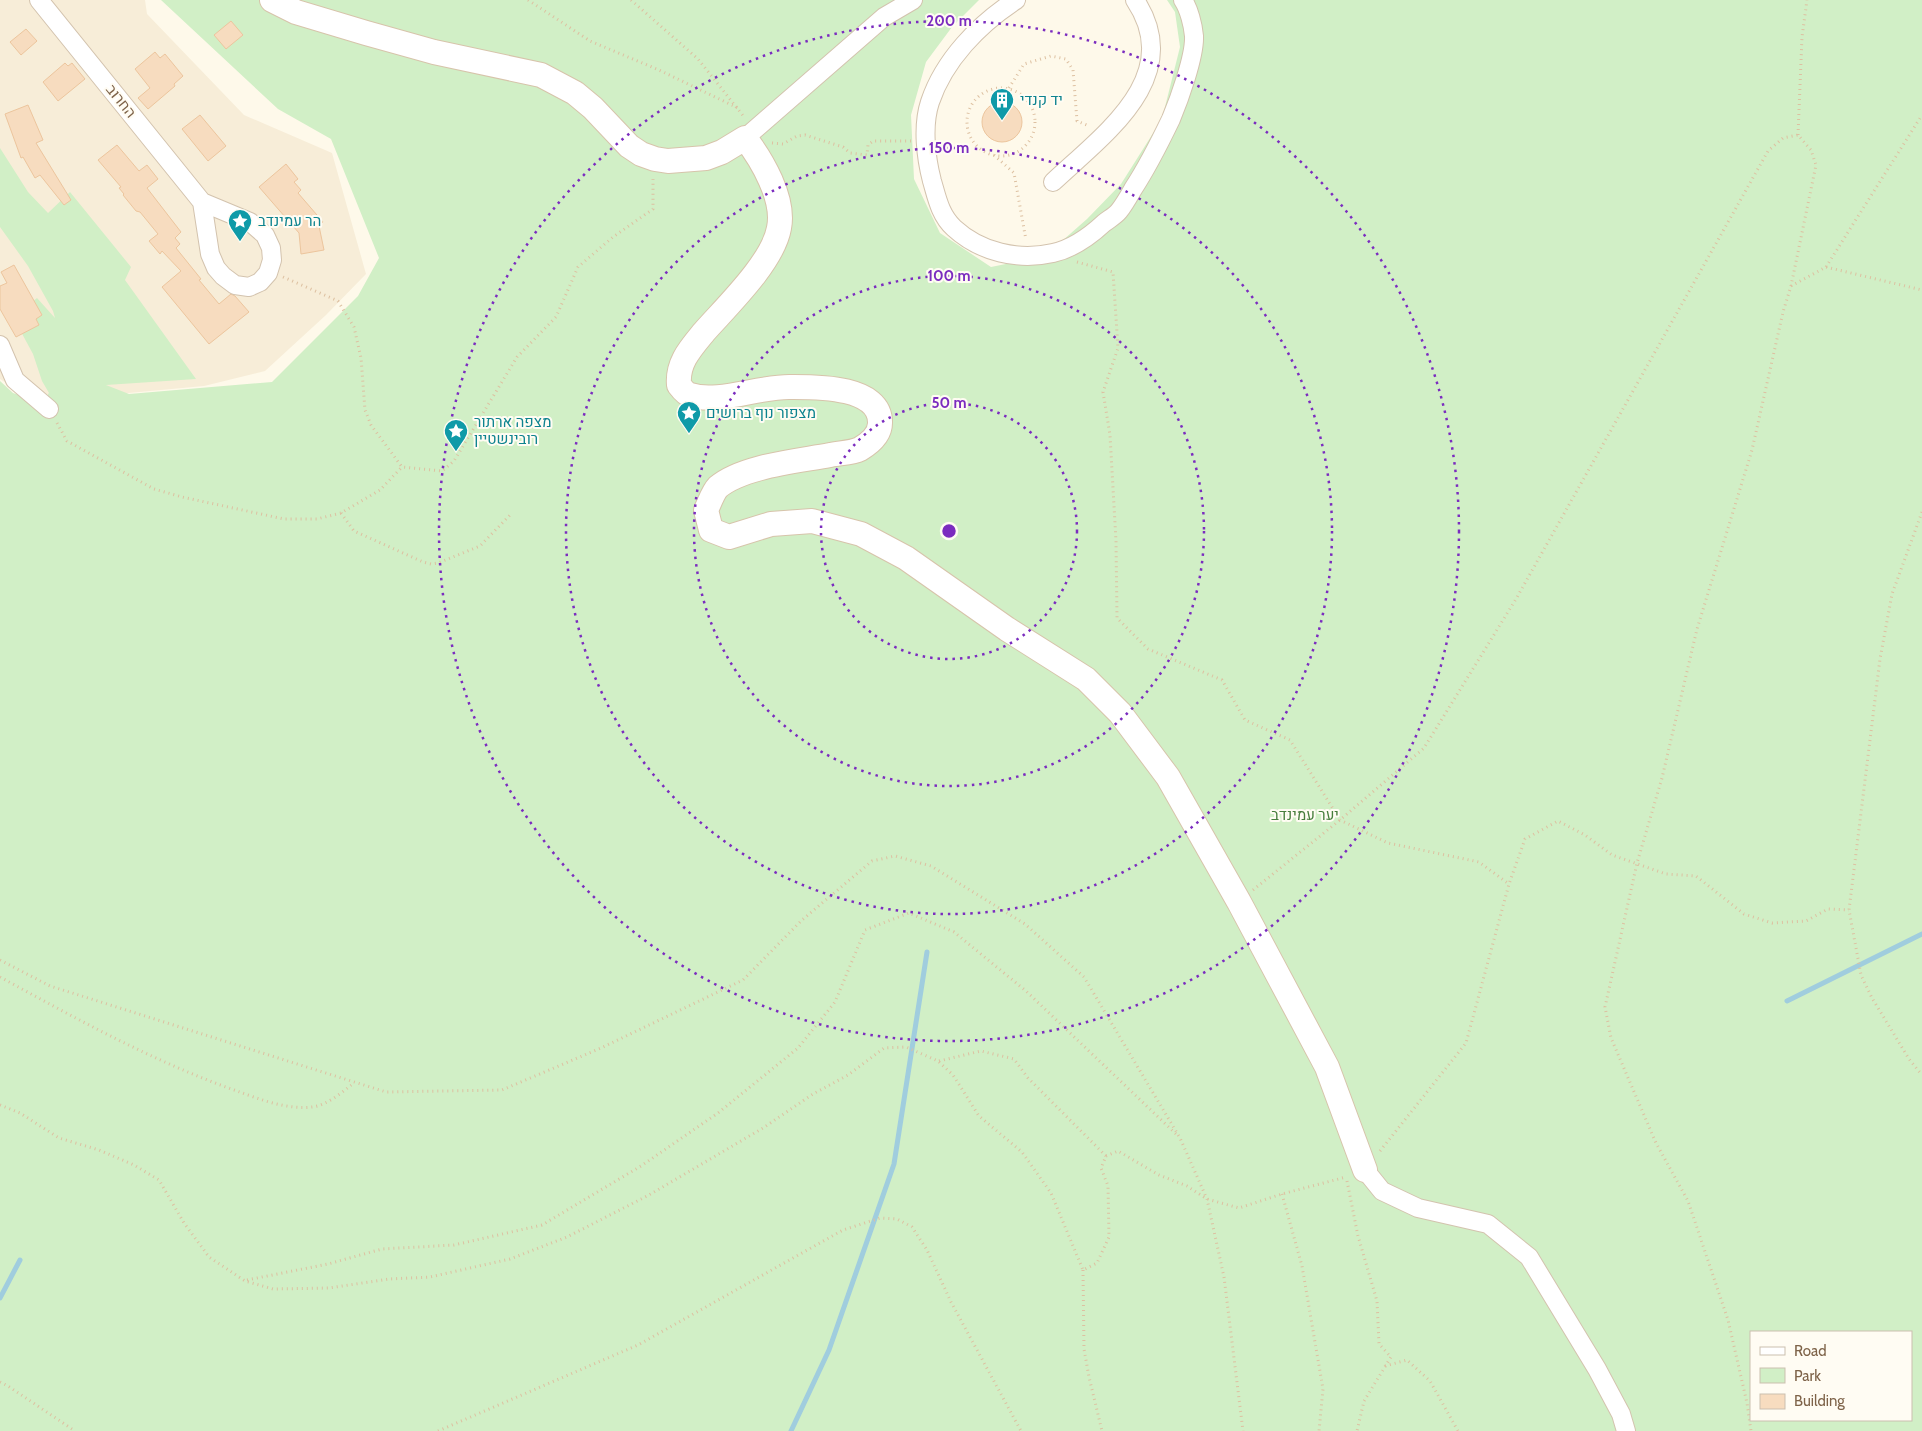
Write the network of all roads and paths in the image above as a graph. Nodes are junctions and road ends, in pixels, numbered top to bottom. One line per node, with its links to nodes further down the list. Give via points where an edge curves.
1 (39, 0): 21 (street, החרוב)
2 (272, 0): 19 (street, via 296,12 366,33 541,76 575,93 629,146)
3 (528, 0): 11 (path, via 590,41)
4 (631, 0): 11 (path, via 698,59)
5 (913, 0): 14 (street, via 884,17)
6 (1016, 0): 16 (street, via 1000,10 948,63 929,103)
7 (1135, 0): 13 (street, via 1149,28 1152,55 1143,84 1128,110)
8 (1183, 0): 22 (street, via 1194,35 1192,53 1174,111 1154,157 1119,211 1096,231 1053,253)
9 (1807, 0): 15 (path, via 1802,37)
10 (1009, 88): 13 (path, via 1024,64 1051,56 1066,59 1073,70 1078,121); 18 (path, via 1028,101 1034,112 1034,129 1026,145 1017,152 1006,156); 18 (path, via 998,87 978,96 967,114 969,135 975,144)
11 (738, 108): 14 (path)
12 (1922, 115): 24 (path)
13 (1106, 133): 20 (street)
14 (750, 134): 19 (street, via 706,158); 37 (street, via 779,207 780,227 776,240 754,274 682,361 679,385 688,395 709,398 778,386 830,388 861,395 876,409 880,429 859,450 779,464 742,474 717,488 706,510 711,530 729,536 771,524 812,521 862,534 906,558 1086,679 1120,713 1168,777)
15 (1798, 135): 26 (path, via 1811,150 1816,165); 34 (path, via 1783,138 1768,151 1516,599 1424,748)
16 (927, 141): 17 (path, via 873,141 868,145 866,155 850,153 806,135); 22 (street, via 928,167 940,208 953,227 979,246)
17 (774, 144)
18 (994, 155): 22 (path, via 1014,173)
19 (655, 159): 30 (path, via 653,209 578,267 556,317 517,356 454,460 442,471)
20 (1054, 182)
21 (202, 202): 25 (street, החרוב, via 250,222 262,231 271,248); 25 (street, via 210,254 223,276 236,285 249,287 263,280)
22 (1028, 256)
23 (1069, 259): 34 (path, via 1113,272 1118,348 1103,392 1110,435 1114,502 1116,618 1148,649 1222,680 1245,720 1290,740)
24 (1826, 267): 26 (path); 27 (path)
25 (269, 271): 30 (path, via 338,301 354,327 361,358 365,410 371,425)
26 (1791, 286): 35 (path, via 1752,450 1697,629 1662,778)
27 (1922, 290)
28 (0, 345): 29 (street, via 15,380)
29 (49, 409): 32 (path, via 68,440 154,489 284,519 317,519)
30 (402, 467): 32 (path, via 380,490)
31 (1922, 512): 38 (path, via 1888,613)
32 (341, 513): 33 (path, via 354,531 431,564 480,546)
33 (512, 513)
34 (1340, 820): 36 (path, via 1388,843 1479,862); 37 (path)
35 (1637, 863): 36 (path, via 1612,856 1585,835 1558,821 1525,838); 38 (path, via 1666,874 1696,876 1744,914 1772,923 1806,921 1828,910); 63 (path, via 1605,1006 1611,1038 1656,1143 1688,1201 1728,1320 1748,1403)
36 (1509, 884): 47 (path, via 1466,1043)
37 (1239, 902): 47 (street, via 1327,1068)
38 (1849, 910): 42 (path, via 1861,975 1872,998)
39 (0, 960): 43 (path, via 50,986)
40 (0, 977): 43 (path, via 126,1045 209,1082 257,1098 289,1106 312,1107 333,1099)
41 (938, 1061): 46 (path, via 981,1051 1014,1059 1028,1078); 50 (path, via 953,1075 979,1116 1022,1152 1051,1193); 51 (path, via 906,1047 884,1048 848,1075 649,1195 567,1237 510,1259 430,1278 389,1279 329,1288 273,1288)
42 (1922, 1075)
43 (355, 1082): 45 (path, via 386,1092 502,1090 601,1048 743,980 836,890 872,861 895,856 931,866 1025,924 1084,977)
44 (0, 1105): 51 (path, via 20,1113 59,1138 99,1150 159,1180 209,1258)
45 (1180, 1138): 49 (path); 51 (path, via 1026,991 954,932 909,913 865,930 836,1002 798,1048 718,1113 641,1166 542,1225 454,1245 382,1249)
46 (1106, 1156): 49 (path, via 1118,1151); 50 (path, via 1101,1168 1108,1186 1109,1237 1097,1263)
47 (1356, 1173): 48 (path); 52 (path, via 1358,1236 1377,1301 1379,1344 1391,1357); 62 (street, via 1382,1191 1418,1208 1488,1224 1529,1257 1597,1369 1621,1414)
48 (1282, 1194): 49 (path, via 1239,1208); 59 (path, via 1302,1266 1323,1389)
49 (1207, 1199): 58 (path, via 1224,1277)
50 (1083, 1270): 57 (path, via 1084,1349)
51 (245, 1281)
52 (1384, 1366): 60 (path, via 1364,1401); 61 (path, via 1408,1360 1430,1381)
53 (0, 1382): 54 (path)
54 (75, 1431)
55 (438, 1431): 56 (path, via 638,1345 843,1230 880,1218 897,1219 912,1227)
56 (1021, 1431)
57 (1102, 1431)
58 (1243, 1431)
59 (1319, 1431)
60 (1357, 1431)
61 (1458, 1431)
62 (1626, 1431)
63 (1751, 1431)

